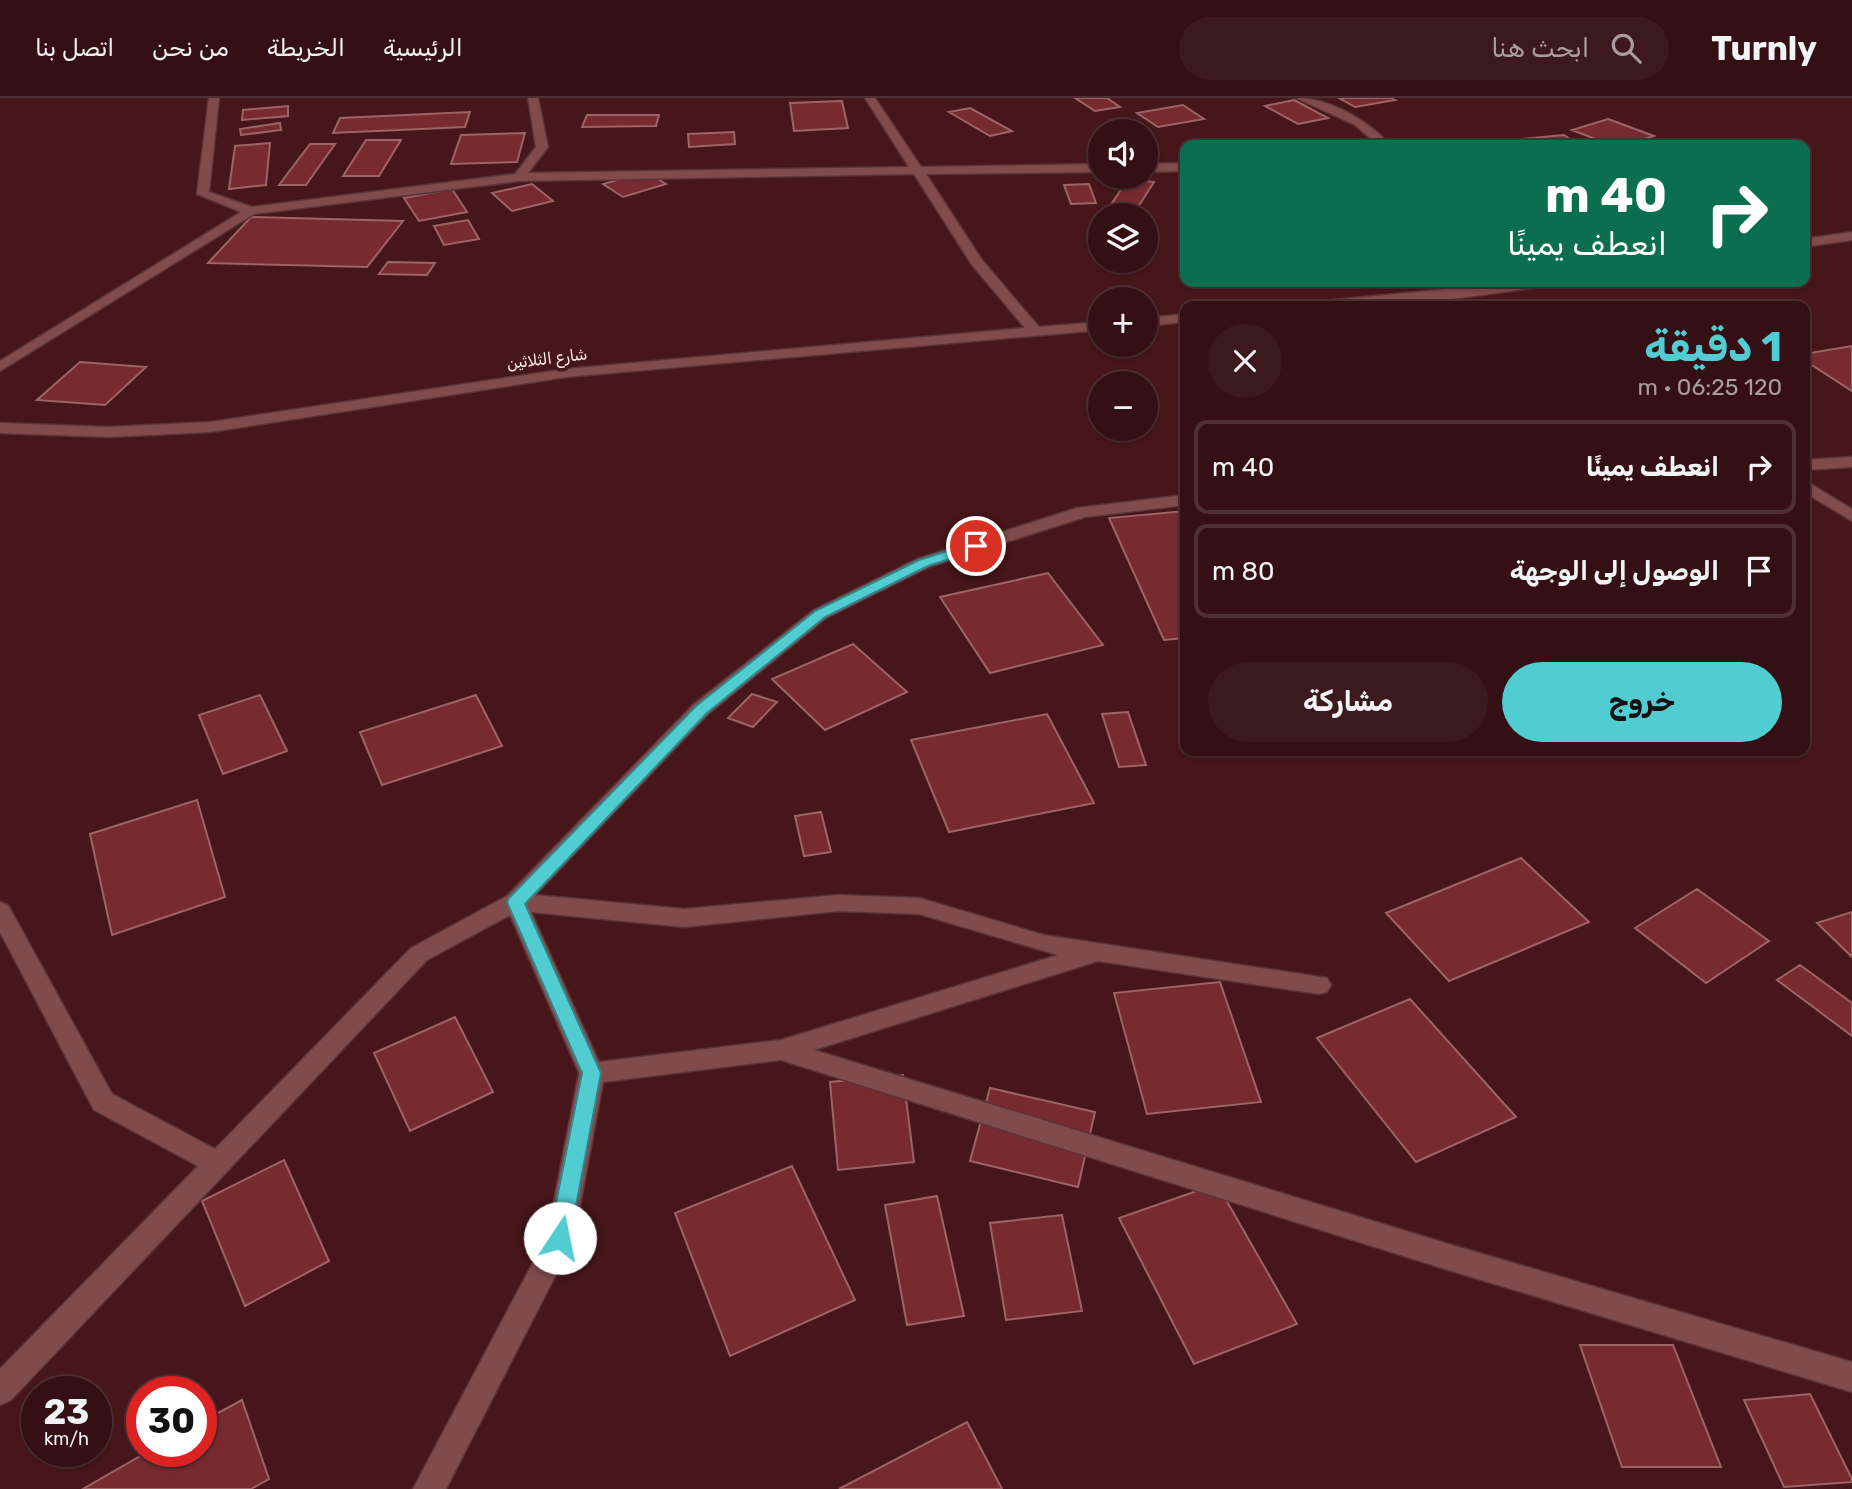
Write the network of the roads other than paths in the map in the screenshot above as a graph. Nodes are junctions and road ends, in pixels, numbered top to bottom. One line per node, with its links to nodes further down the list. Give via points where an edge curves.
1 (214, 98): 11 (street, via 203,194)
2 (533, 98): 10 (street, via 542,147)
3 (870, 98): 9 (street)
4 (1301, 98): 5 (street, via 1359,123)
5 (1378, 140)
6 (1158, 167): 7 (street)
7 (1180, 167)
8 (1088, 168): 9 (street)
9 (918, 172): 10 (street); 21 (street, via 977,262)
10 (519, 177): 11 (street)
11 (251, 211): 22 (street)
12 (1852, 236): 13 (street)
13 (1810, 242)
14 (1512, 287): 15 (street)
15 (1490, 290): 16 (street); 17 (street)
16 (1368, 301)
17 (1502, 301)
18 (1180, 319): 19 (street)
19 (1158, 321)
20 (1088, 327): 21 (street, شارع الثلاثين)
21 (1036, 332): 23 (street, شارع الثلاثين, via 579,372 211,427 108,432)
22 (0, 367)
23 (0, 428)
24 (1852, 462): 25 (street)
25 (1810, 464)
26 (1810, 489): 28 (street)
27 (1180, 501): 29 (street, via 1083,512 923,563 820,614 701,709)
28 (1852, 516)
29 (515, 902): 31 (street, via 684,918 838,903 919,906 1044,944); 34 (street); 35 (street, via 419,954)
30 (0, 911): 35 (street, via 103,1102)
31 (1098, 952): 32 (street); 33 (street)
32 (1319, 985)
33 (780, 1050): 34 (street); 36 (street)
34 (592, 1073): 38 (street, via 560,1238)
35 (217, 1163): 37 (street)
36 (1852, 1377)
37 (0, 1390)
38 (429, 1489)

